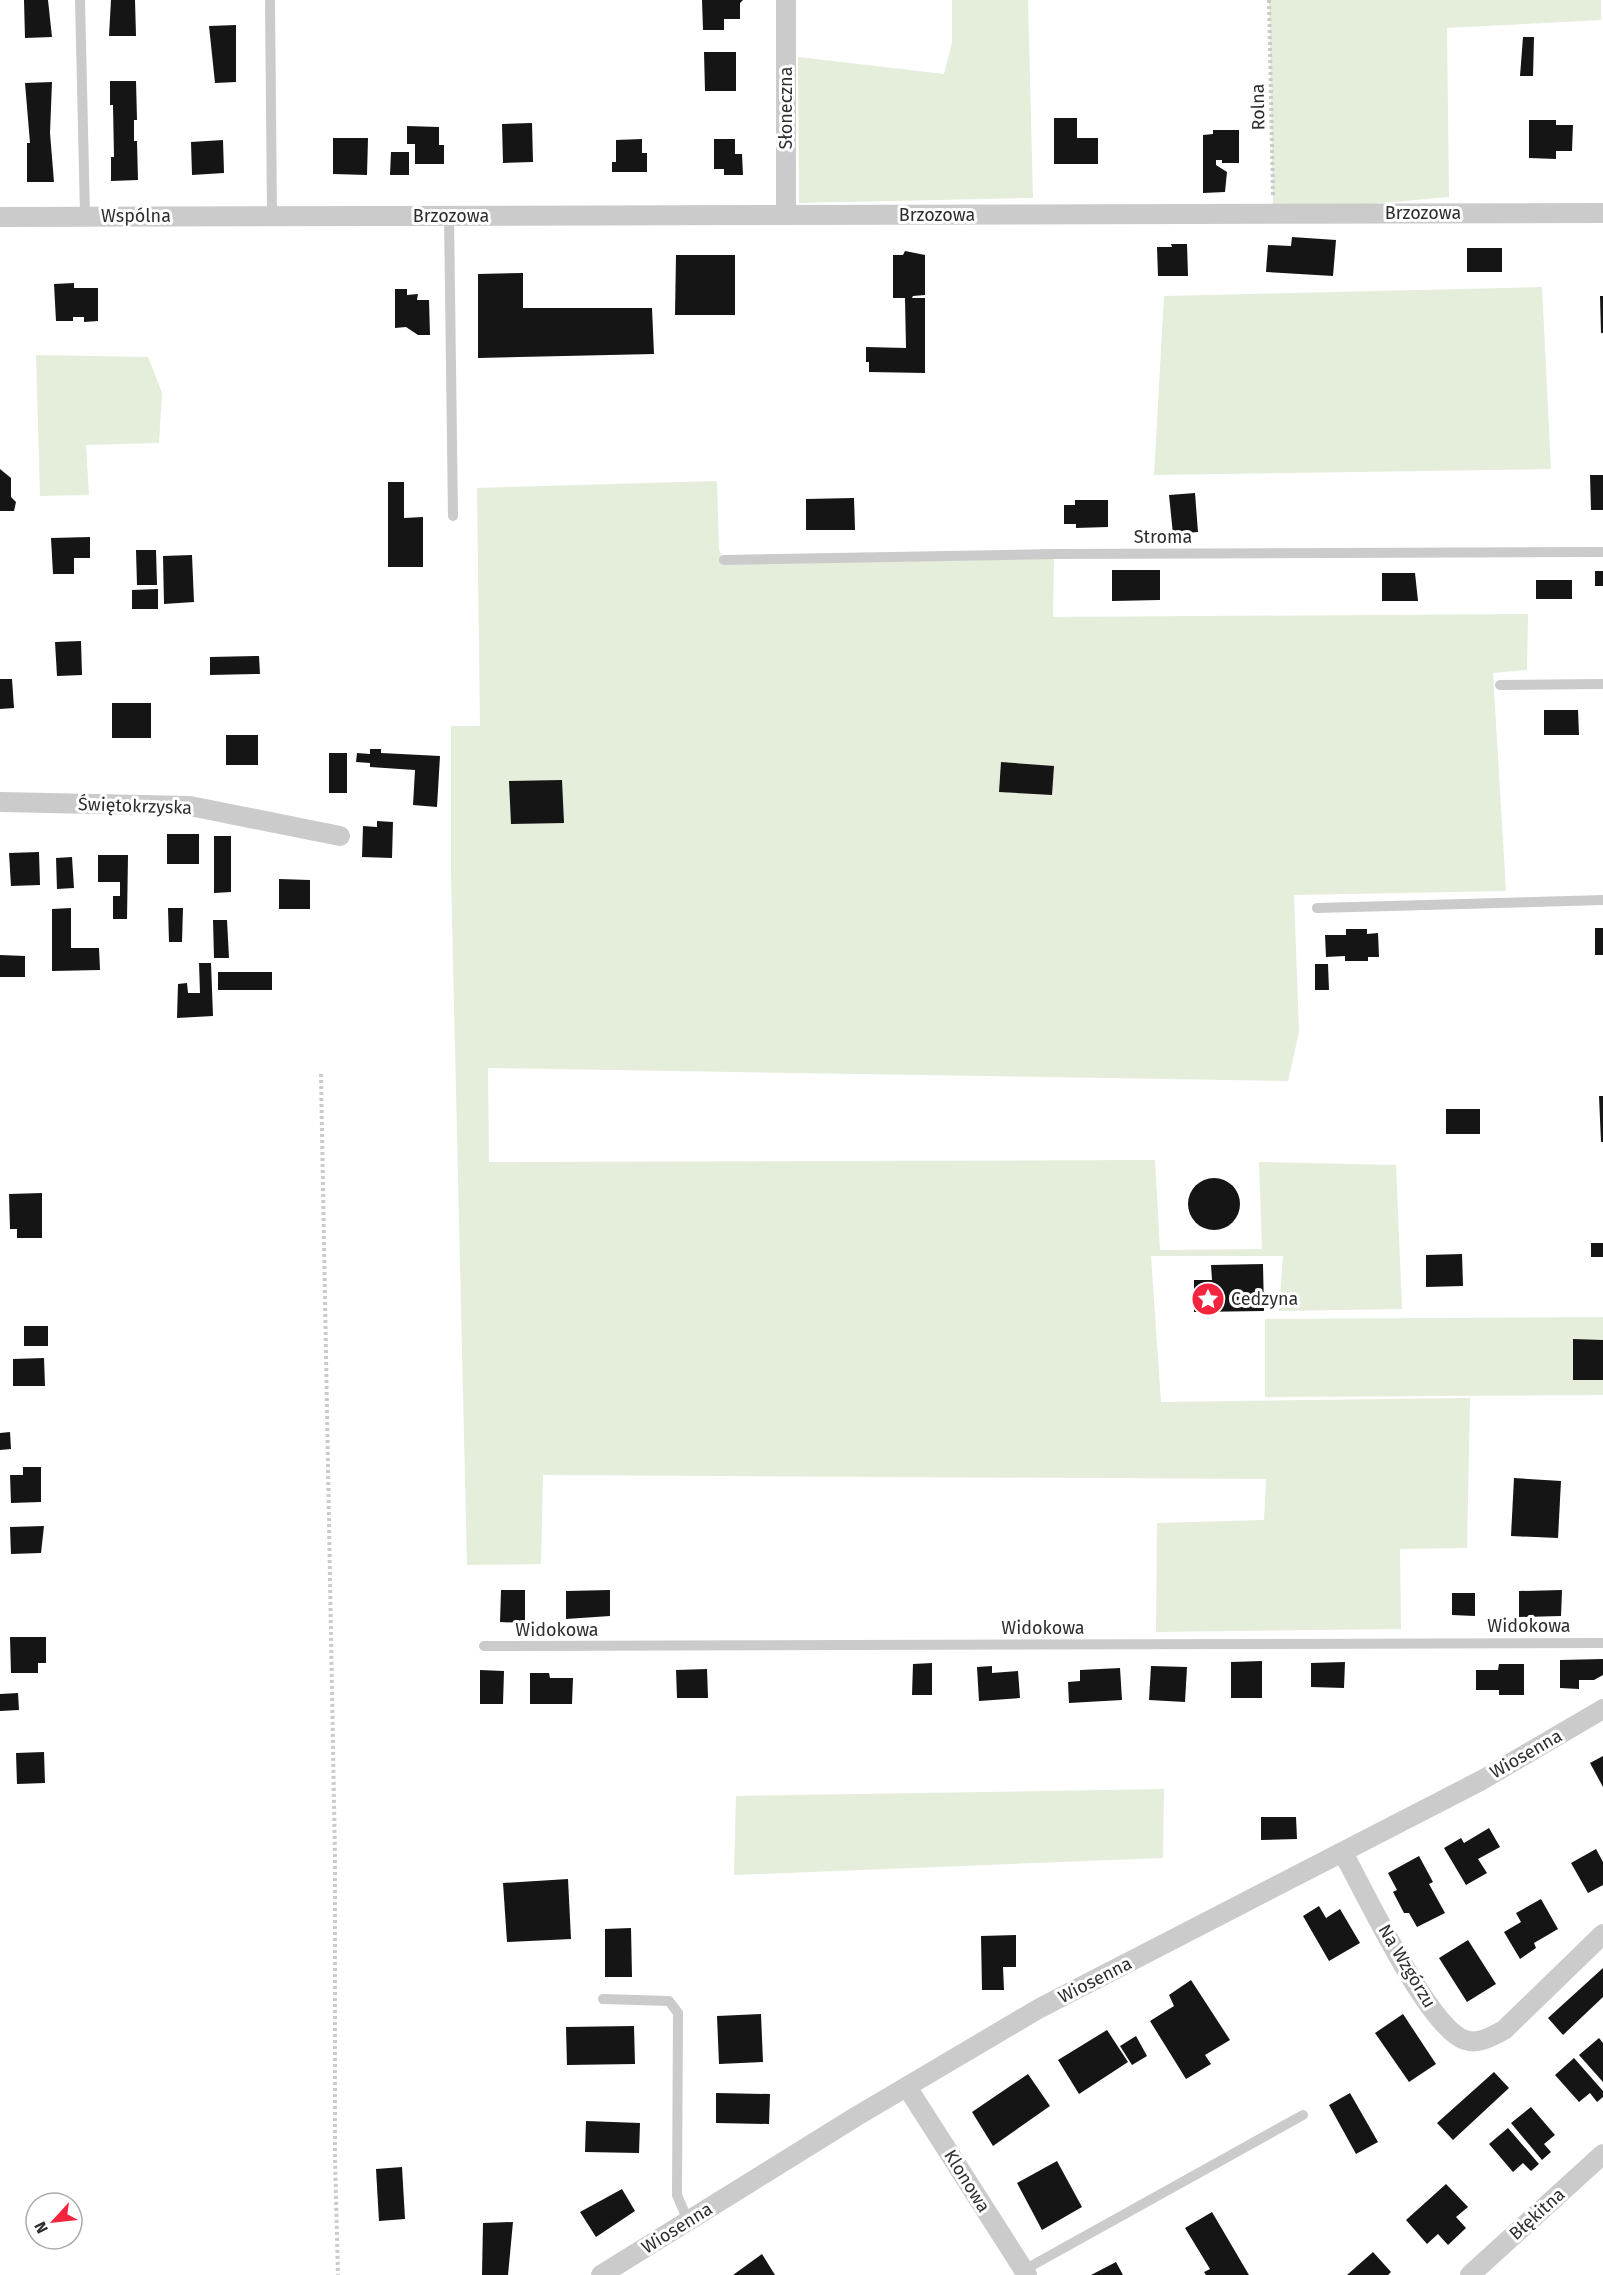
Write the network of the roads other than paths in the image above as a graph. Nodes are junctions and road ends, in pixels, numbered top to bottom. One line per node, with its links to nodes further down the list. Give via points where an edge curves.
1 (80, 0): 5 (lane)
2 (270, 0): 7 (lane)
3 (786, 0): 6 (street, Słoneczna)
4 (1603, 213): 6 (street, Brzozowa)
5 (85, 215): 7 (street, Wspólna); 9 (street, Wspólna)
6 (786, 215): 8 (street, Brzozowa)
7 (272, 216): 8 (street, Brzozowa)
8 (449, 216): 10 (lane)
9 (0, 217)
10 (453, 516)
11 (1603, 552): 12 (lane, Stroma)
12 (724, 560)
13 (1603, 684): 14 (lane)
14 (1500, 685)
15 (0, 802): 16 (street, Świętokrzyska, via 190,806)
16 (340, 836)
17 (1603, 900): 18 (lane)
18 (1317, 908)
19 (1603, 1643): 20 (lane, Widokowa)
20 (484, 1647)
21 (1603, 1709): 22 (street, Wiosenna, via 1482,1780)
22 (1343, 1853): 23 (street, Na Wzgórzu, via 1424,2001 1446,2027 1465,2040 1484,2040 1504,2030); 25 (street, Wiosenna, via 1040,2008)
23 (1603, 1934)
24 (603, 1999): 28 (lane, via 669,2001 678,2013 677,2195)
25 (908, 2087): 28 (street, Wiosenna); 29 (street, Klonowa)
26 (1303, 2115): 29 (lane)
27 (1603, 2154): 31 (street, Błękitna)
28 (688, 2221): 30 (street, Wiosenna)
29 (1025, 2272)
30 (601, 2275)
31 (1470, 2275)

